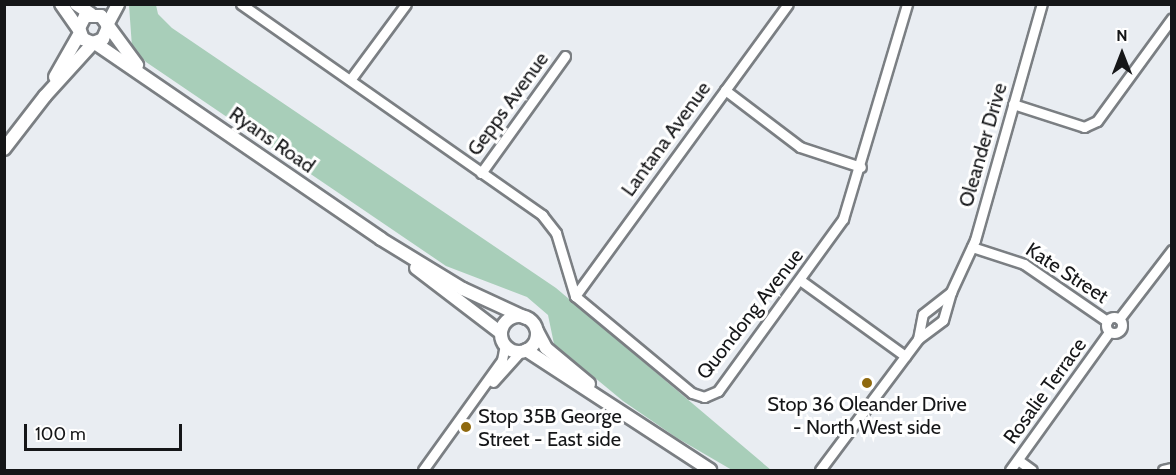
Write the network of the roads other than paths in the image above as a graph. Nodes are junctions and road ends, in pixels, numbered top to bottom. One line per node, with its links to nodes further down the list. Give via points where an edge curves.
1 (61, 4): 12 (street)
2 (76, 4): 9 (street)
3 (118, 4): 11 (street)
4 (241, 4): 16 (street)
5 (406, 4): 16 (street)
6 (788, 4): 17 (street, Lantana Avenue)
7 (907, 4): 21 (street, Quondong Avenue)
8 (1042, 4): 19 (street, Oleander Drive)
9 (95, 11): 11 (street); 12 (street, via 83,18)
10 (1172, 18): 19 (street, via 1096,121 1084,127)
11 (108, 26): 13 (street, via 104,39); 15 (street, Ryans Road)
12 (79, 31): 13 (street); 18 (street)
13 (94, 43): 15 (street, Ryans Road); 18 (street)
14 (565, 56): 22 (street, Gepps Avenue)
15 (142, 72): 23 (street, Ryans Road)
16 (350, 80): 22 (street)
17 (725, 90): 21 (street, via 800,147); 28 (street, Lantana Avenue)
18 (45, 96): 20 (street)
19 (1013, 104): 24 (street, Oleander Drive)
20 (4, 149)
21 (861, 167): 26 (street, Quondong Avenue, via 843,219)
22 (481, 173): 28 (street, via 551,225 560,242)
23 (381, 238): 29 (street, Ryans Road, via 464,289); 34 (street, Ryans Road)
24 (972, 247): 27 (street, Oleander Drive); 31 (street, Kate Street, via 1024,264)
25 (1172, 250): 30 (street)
26 (800, 280): 28 (street, Quondong Avenue, via 718,391 704,397 692,393); 37 (street)
27 (951, 292): 35 (street, Oleander Drive, via 943,320); 35 (street, Oleander Drive, via 923,314)
28 (575, 296)
29 (526, 318): 32 (street); 34 (street, via 509,319)
30 (1119, 319): 31 (street); 33 (street, Rosalie Terrace, via 1119,331)
31 (1107, 321): 33 (street)
32 (537, 331): 36 (street, via 535,342); 39 (street, via 546,348)
33 (1109, 332): 40 (street, Rosalie Terrace)
34 (503, 339): 36 (street); 38 (street, via 502,360)
35 (918, 339): 37 (street, Oleander Drive)
36 (523, 351): 38 (street); 39 (street)
37 (905, 356): 44 (street, Oleander Drive)
38 (474, 404): 42 (street)
39 (637, 423): 43 (street)
40 (1018, 460): 45 (street, Rosalie Terrace); 46 (street)
41 (1172, 468): 47 (street)
42 (423, 471)
43 (710, 471)
44 (820, 471)
45 (1010, 471)
46 (1032, 471)
47 (1163, 471)

